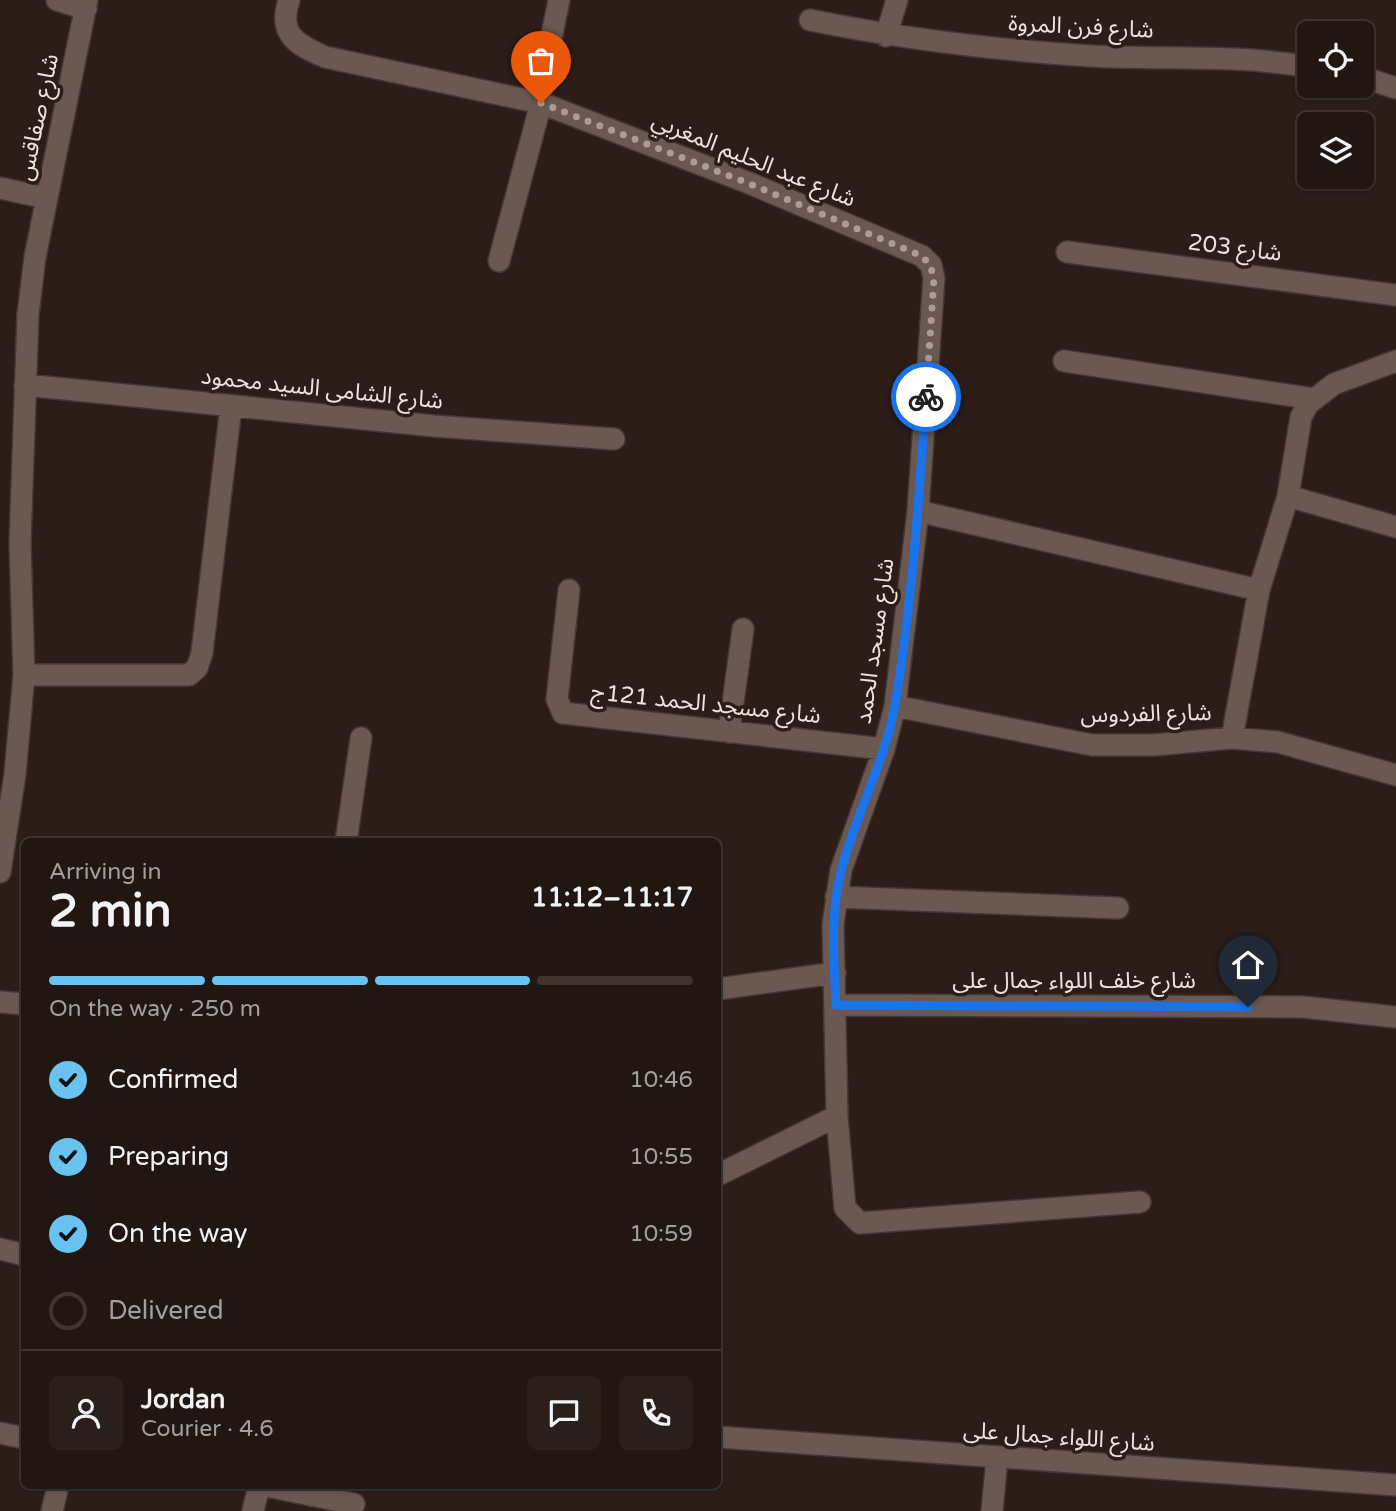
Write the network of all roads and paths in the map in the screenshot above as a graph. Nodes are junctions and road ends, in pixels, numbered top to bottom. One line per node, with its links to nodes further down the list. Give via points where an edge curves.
1 (57, 0): 5 (street)
2 (289, 0): 11 (street, شارع عبد الحليم المغربي, via 286,26 296,44 325,57)
3 (559, 0): 11 (street)
4 (897, 0): 7 (street)
5 (87, 5): 13 (street, شارع صفاقس)
6 (810, 20): 7 (street, شارع فرن المروة)
7 (886, 36): 8 (street, شارع فرن المروة, via 1091,56)
8 (1297, 64)
9 (1374, 81): 10 (street)
10 (1396, 88)
11 (539, 103): 15 (street); 16 (street, شارع عبد الحليم المغربي, via 922,256)
12 (0, 188): 13 (street)
13 (46, 198): 20 (street, شارع صفاقس, via 27,314)
14 (1067, 252): 17 (street, شارع 203)
15 (499, 261)
16 (934, 278): 25 (street, شارع مسجد الحمد)
17 (1396, 295)
18 (1064, 361): 21 (street)
19 (1396, 361): 21 (street, via 1334,384)
20 (26, 385): 22 (street, شارع الشامى السيد محمود); 27 (street, شارع صفاقس)
21 (1314, 399): 24 (street, via 1301,417)
22 (231, 406): 23 (street, شارع الشامى السيد محمود); 31 (street, via 197,668 189,675)
23 (614, 439)
24 (1288, 496): 26 (street); 29 (street)
25 (918, 511): 29 (street); 32 (street, شارع مسجد الحمد)
26 (1396, 527)
27 (10, 540): 31 (street, شارع صفاقس)
28 (569, 590): 33 (street, شارع مسجد الحمد 121ج, via 557,699 563,713)
29 (1259, 590): 35 (street)
30 (743, 629): 33 (street)
31 (24, 675): 39 (street, شارع صفاقس)
32 (895, 706): 35 (street, شارع الفردوس, via 1092,745); 36 (street, شارع مسجد الحمد)
33 (729, 732): 36 (street, شارع مسجد الحمد 121ج)
34 (361, 738): 38 (street)
35 (1232, 738): 37 (street, شارع الفردوس, via 1278,742)
36 (884, 749): 40 (street, شارع مسجد الحمد, via 841,870)
37 (1396, 775)
38 (347, 838)
39 (0, 872)
40 (836, 897): 41 (street); 42 (street, شارع مسجد الحمد)
41 (1118, 908)
42 (835, 973): 43 (street); 46 (street, شارع مسجد الحمد)
43 (721, 989)
44 (0, 1002): 45 (street)
45 (21, 1004)
46 (836, 1005): 47 (street, شارع خلف اللواء جمال على, via 1303,1007); 48 (street, شارع مسجد الحمد)
47 (1396, 1017)
48 (836, 1116): 49 (street); 50 (street, شارع مسجد الحمد, via 845,1208 860,1223)
49 (721, 1174)
50 (1140, 1202)
51 (0, 1249): 52 (street)
52 (21, 1254)
53 (0, 1433): 54 (street)
54 (21, 1437)
55 (721, 1437): 56 (street, شارع اللواء جمال على)
56 (997, 1458): 57 (street, شارع اللواء جمال على); 64 (street)
57 (1396, 1485)
58 (57, 1489): 62 (street)
59 (258, 1489): 63 (street)
60 (285, 1489): 61 (street)
61 (353, 1500)
62 (52, 1511)
63 (253, 1511)
64 (992, 1511)

